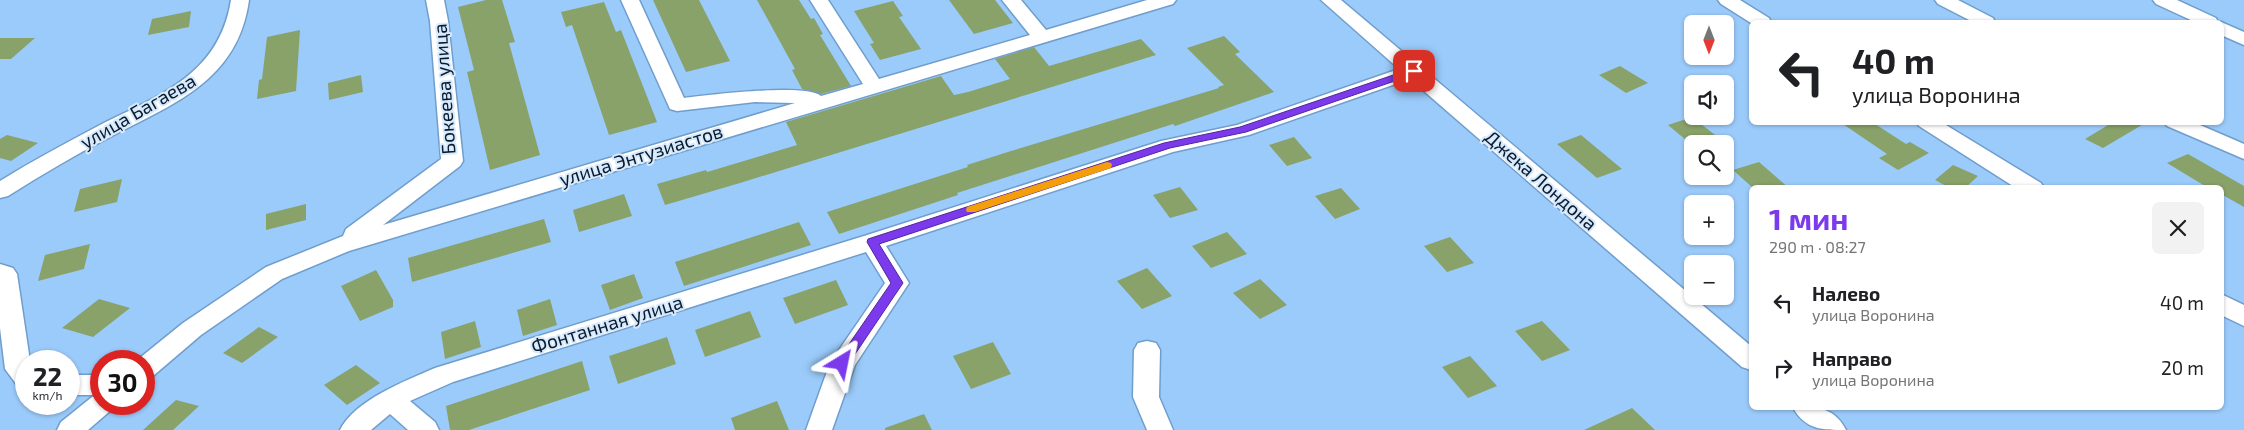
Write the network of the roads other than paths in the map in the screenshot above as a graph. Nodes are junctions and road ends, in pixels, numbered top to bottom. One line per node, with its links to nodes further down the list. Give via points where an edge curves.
1 (240, 0): 24 (street, улица Багаева, via 238,19 225,48 201,76 163,102 36,168)
2 (435, 0): 26 (street, Бокеева улица, via 452,161)
3 (630, 0): 19 (street, via 677,104 755,96)
4 (819, 0): 18 (street)
5 (1011, 0): 15 (street)
6 (1166, 0): 15 (street, улица Энтузиастов)
7 (1330, 0): 17 (street, Джека Лондона)
8 (1727, 0): 11 (street)
9 (1944, 0): 12 (street)
10 (2162, 0): 13 (street)
11 (1759, 20)
12 (1982, 20)
13 (2205, 20)
14 (2224, 29): 16 (street)
15 (1041, 36): 18 (street, улица Энтузиастов)
16 (2244, 39)
17 (1414, 71): 25 (street, Фонтанная улица, via 1242,130 1168,146); 32 (street, Джека Лондона)
18 (874, 86): 19 (street, улица Энтузиастов)
19 (831, 99): 26 (street, улица Энтузиастов)
20 (1931, 125): 23 (street)
21 (2181, 125): 22 (street)
22 (2244, 152)
23 (2028, 185)
24 (0, 191)
25 (872, 242): 34 (street, Фонтанная улица, via 444,375); 41 (street, via 897,283 842,363)
26 (341, 245): 33 (street, улица Энтузиастов, via 274,273 192,329)
27 (0, 272): 30 (street, via 5,274)
28 (2224, 305): 29 (street)
29 (2244, 317)
30 (15, 350)
31 (1147, 350): 42 (street, via 1146,397)
32 (1749, 358)
33 (155, 360)
34 (390, 399): 39 (street, Фонтанная улица); 40 (street)
35 (1808, 410): 37 (street)
36 (90, 413): 38 (street)
37 (1828, 429)
38 (70, 430)
39 (353, 430)
40 (426, 430)
41 (818, 430)
42 (1160, 430)

